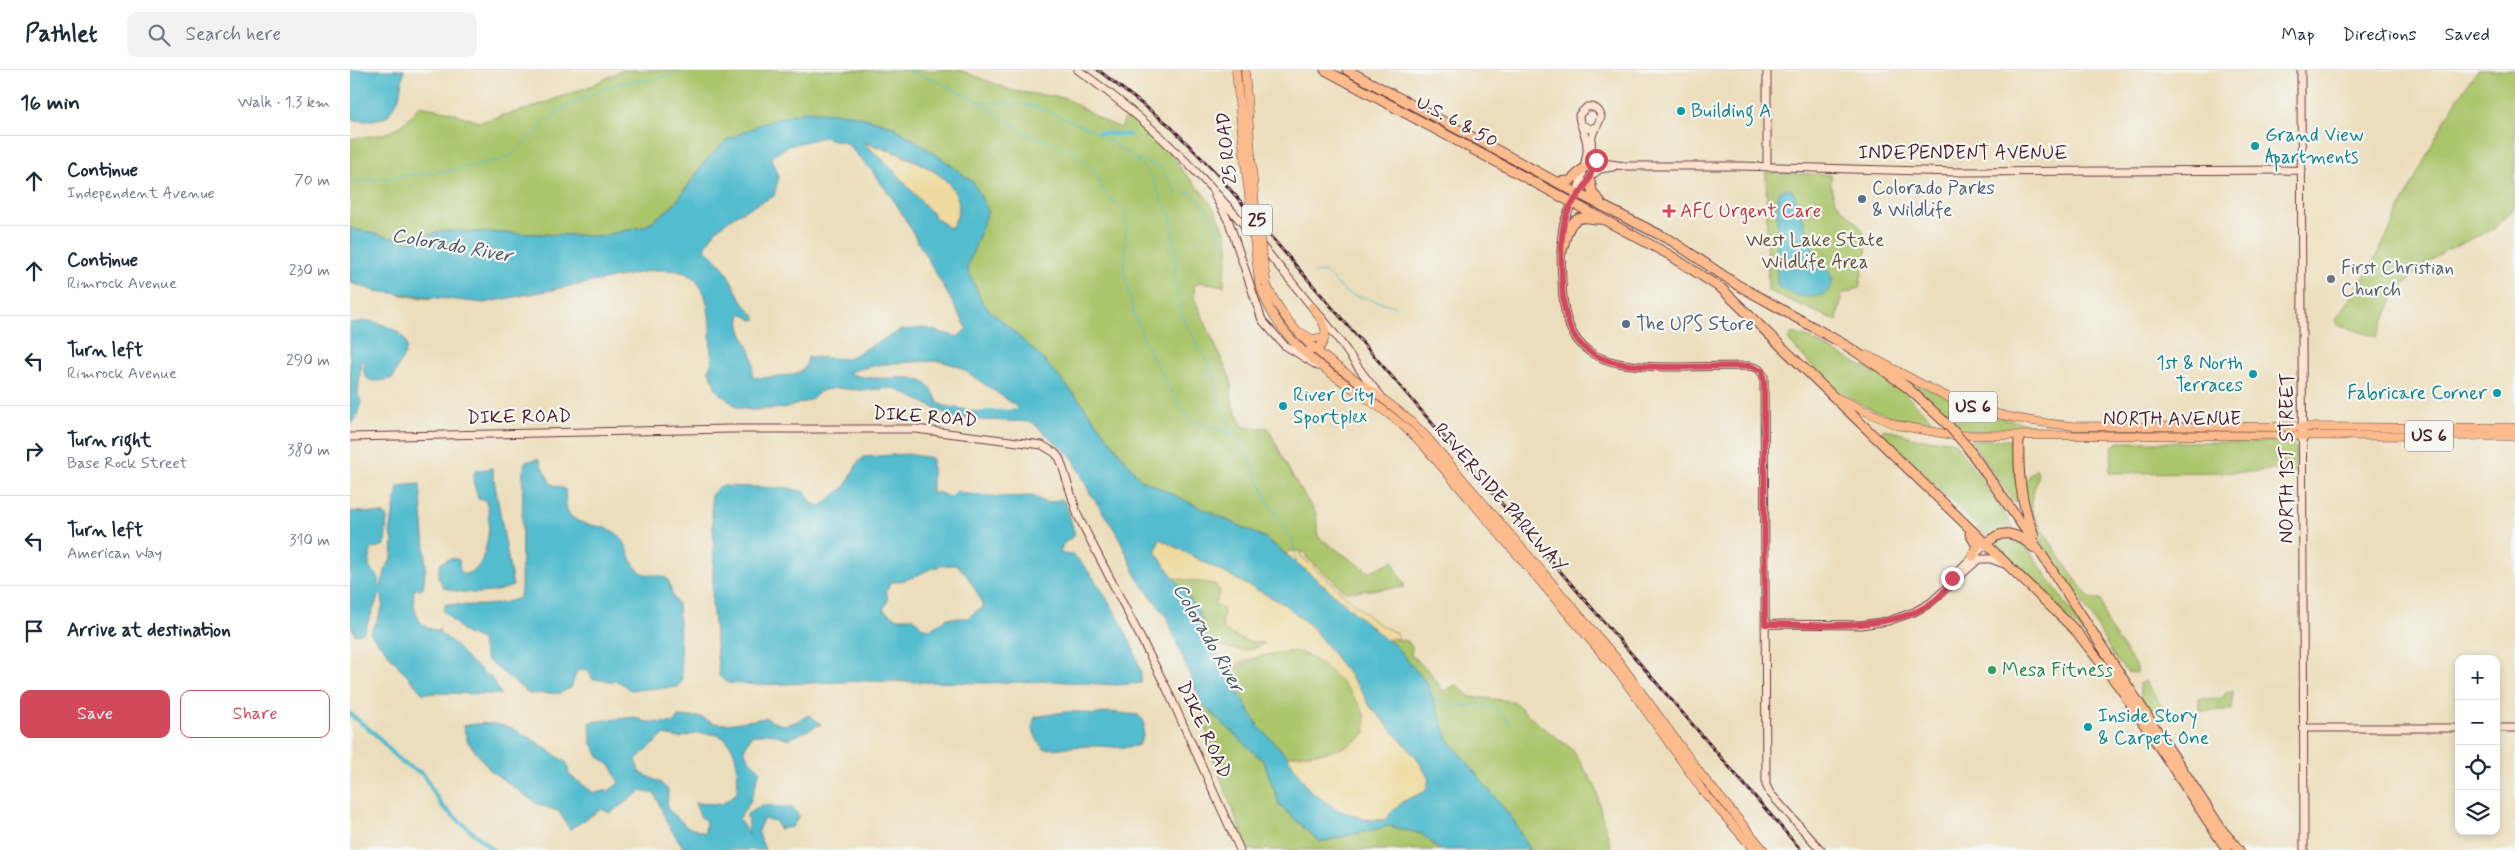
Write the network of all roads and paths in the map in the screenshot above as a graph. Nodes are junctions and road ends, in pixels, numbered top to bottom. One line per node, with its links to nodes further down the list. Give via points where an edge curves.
1 (1078, 70): 19 (street, RIVERSIDE PARKWAY, via 1142,119)
2 (1236, 70): 13 (main road, 25 ROAD / 25)
3 (1245, 70): 13 (main road, 25 ROAD / 25)
4 (1325, 70): 9 (highway, U.S. 6 & 50)
5 (1336, 70): 6 (highway)
6 (1347, 70): 10 (highway, U.S. 6 & 50)
7 (1766, 70): 16 (street)
8 (2302, 70): 18 (street, NORTH 1ST STREET)
9 (1348, 83): 10 (highway, via 1363,84 1401,105); 23 (highway, U.S. 6 & 50)
10 (1433, 116): 21 (highway, U.S. 6 & 50)
11 (1582, 125): 12 (street, via 1591,129); 12 (street, via 1580,113 1590,107 1600,114 1601,121); 17 (street, via 1587,138)
12 (1597, 126): 14 (street, via 1593,133)
13 (1248, 153): 28 (main road, 25 ROAD / 25, bridge, via 1267,286); 29 (main road, 25 ROAD / 25, bridge, via 1259,282 1273,315)
14 (1593, 156): 15 (street, INDEPENDENT AVENUE, via 1603,163); 20 (street)
15 (1624, 166): 16 (street, INDEPENDENT AVENUE); 20 (street, INDEPENDENT AVENUE, via 1600,169)
16 (1767, 167): 18 (street, INDEPENDENT AVENUE, via 1957,172)
17 (1584, 168): 21 (highway, via 1570,181); 22 (street)
18 (2302, 170): 38 (street, NORTH 1ST STREET)
19 (1203, 176): 27 (street, RIVERSIDE PARKWAY); 33 (street, RIVERSIDE PARKWAY, via 1229,222 1262,320 1284,345)
20 (1590, 179): 22 (street, INDEPENDENT AVENUE); 24 (highway, via 1593,194)
21 (1555, 181): 22 (highway, U.S. 6 & 50)
22 (1577, 193): 23 (street); 24 (highway, U.S. 6 & 50)
23 (1572, 204): 25 (highway, U.S. 6 & 50); 26 (street, via 1563,224)
24 (1602, 206): 31 (highway, U.S. 6 & 50, via 1672,241 1744,288)
25 (1604, 219): 26 (highway, via 1575,220); 34 (highway, U.S. 6 & 50, via 1668,254 1722,289)
26 (1562, 251): 51 (street, via 1564,310 1577,338 1596,356 1613,364 1631,366 1750,366 1762,371)
27 (1312, 307): 30 (main road, via 1324,323); 35 (street, RIVERSIDE PARKWAY, via 1329,324 1364,377)
28 (1286, 319): 30 (main road, via 1308,338); 32 (main road, 25 ROAD / 25)
29 (1288, 335): 32 (main road, via 1300,346); 33 (main road, 25 ROAD / 25, via 1307,356)
30 (1325, 337): 32 (main road)
31 (1847, 346): 38 (main road, NORTH AVENUE / US 6, via 1966,404 2018,419 2073,426); 48 (highway, U.S. 6 & 50, bridge, via 1908,388 1948,425 1968,448)
32 (1314, 350): 35 (main road, 25 ROAD / 25)
33 (1335, 375): 36 (main road, 25 ROAD / 25)
34 (1835, 397): 42 (main road, NORTH AVENUE / US 6, via 1880,418 1917,430 1952,435); 45 (highway, U.S. 6 & 50)
35 (1387, 402): 44 (main road, RIVERSIDE PARKWAY, via 1421,431)
36 (1380, 408): 44 (main road, RIVERSIDE PARKWAY, via 1418,440)
37 (2515, 429): 40 (main road)
38 (2303, 432): 39 (main road, NORTH AVENUE / US 6); 39 (main road, NORTH AVENUE / US 6, via 2347,436 2353,432); 42 (main road, NORTH AVENUE / US 6); 52 (street, NORTH 1ST STREET)
39 (2380, 432): 40 (main road, NORTH AVENUE / US 6, via 2438,436); 40 (main road, NORTH AVENUE / US 6, via 2415,428)
40 (2478, 432): 43 (main road, NORTH AVENUE / US 6)
41 (350, 436): 57 (street, DIKE ROAD, via 916,429 1042,445 1060,459 1078,516 1167,689)
42 (2019, 436): 48 (highway, via 2021,495)
43 (2515, 436)
44 (1469, 492): 58 (main road, RIVERSIDE PARKWAY, via 1622,677 1704,791); 59 (main road, RIVERSIDE PARKWAY, via 1617,659 1703,777)
45 (1936, 495): 46 (highway); 47 (highway, via 1943,508 1975,540)
46 (1986, 544): 47 (street); 48 (highway, via 1999,534 2013,534); 49 (highway)
47 (1973, 556): 50 (street)
48 (2043, 556): 62 (highway)
49 (2010, 566): 50 (street, via 1991,559 1979,559); 61 (highway, via 2076,631 2100,660)
50 (1950, 584): 51 (street, via 1918,610 1888,621)
51 (1765, 624): 60 (street, via 1766,785)
52 (2304, 728): 53 (street); 56 (street, NORTH 1ST STREET)
53 (2455, 728)
54 (2500, 728): 55 (street)
55 (2515, 728)
56 (2304, 849)
57 (1240, 850)
58 (1754, 850)
59 (1764, 850)
60 (1821, 850)
61 (2227, 850)
62 (2238, 850)

